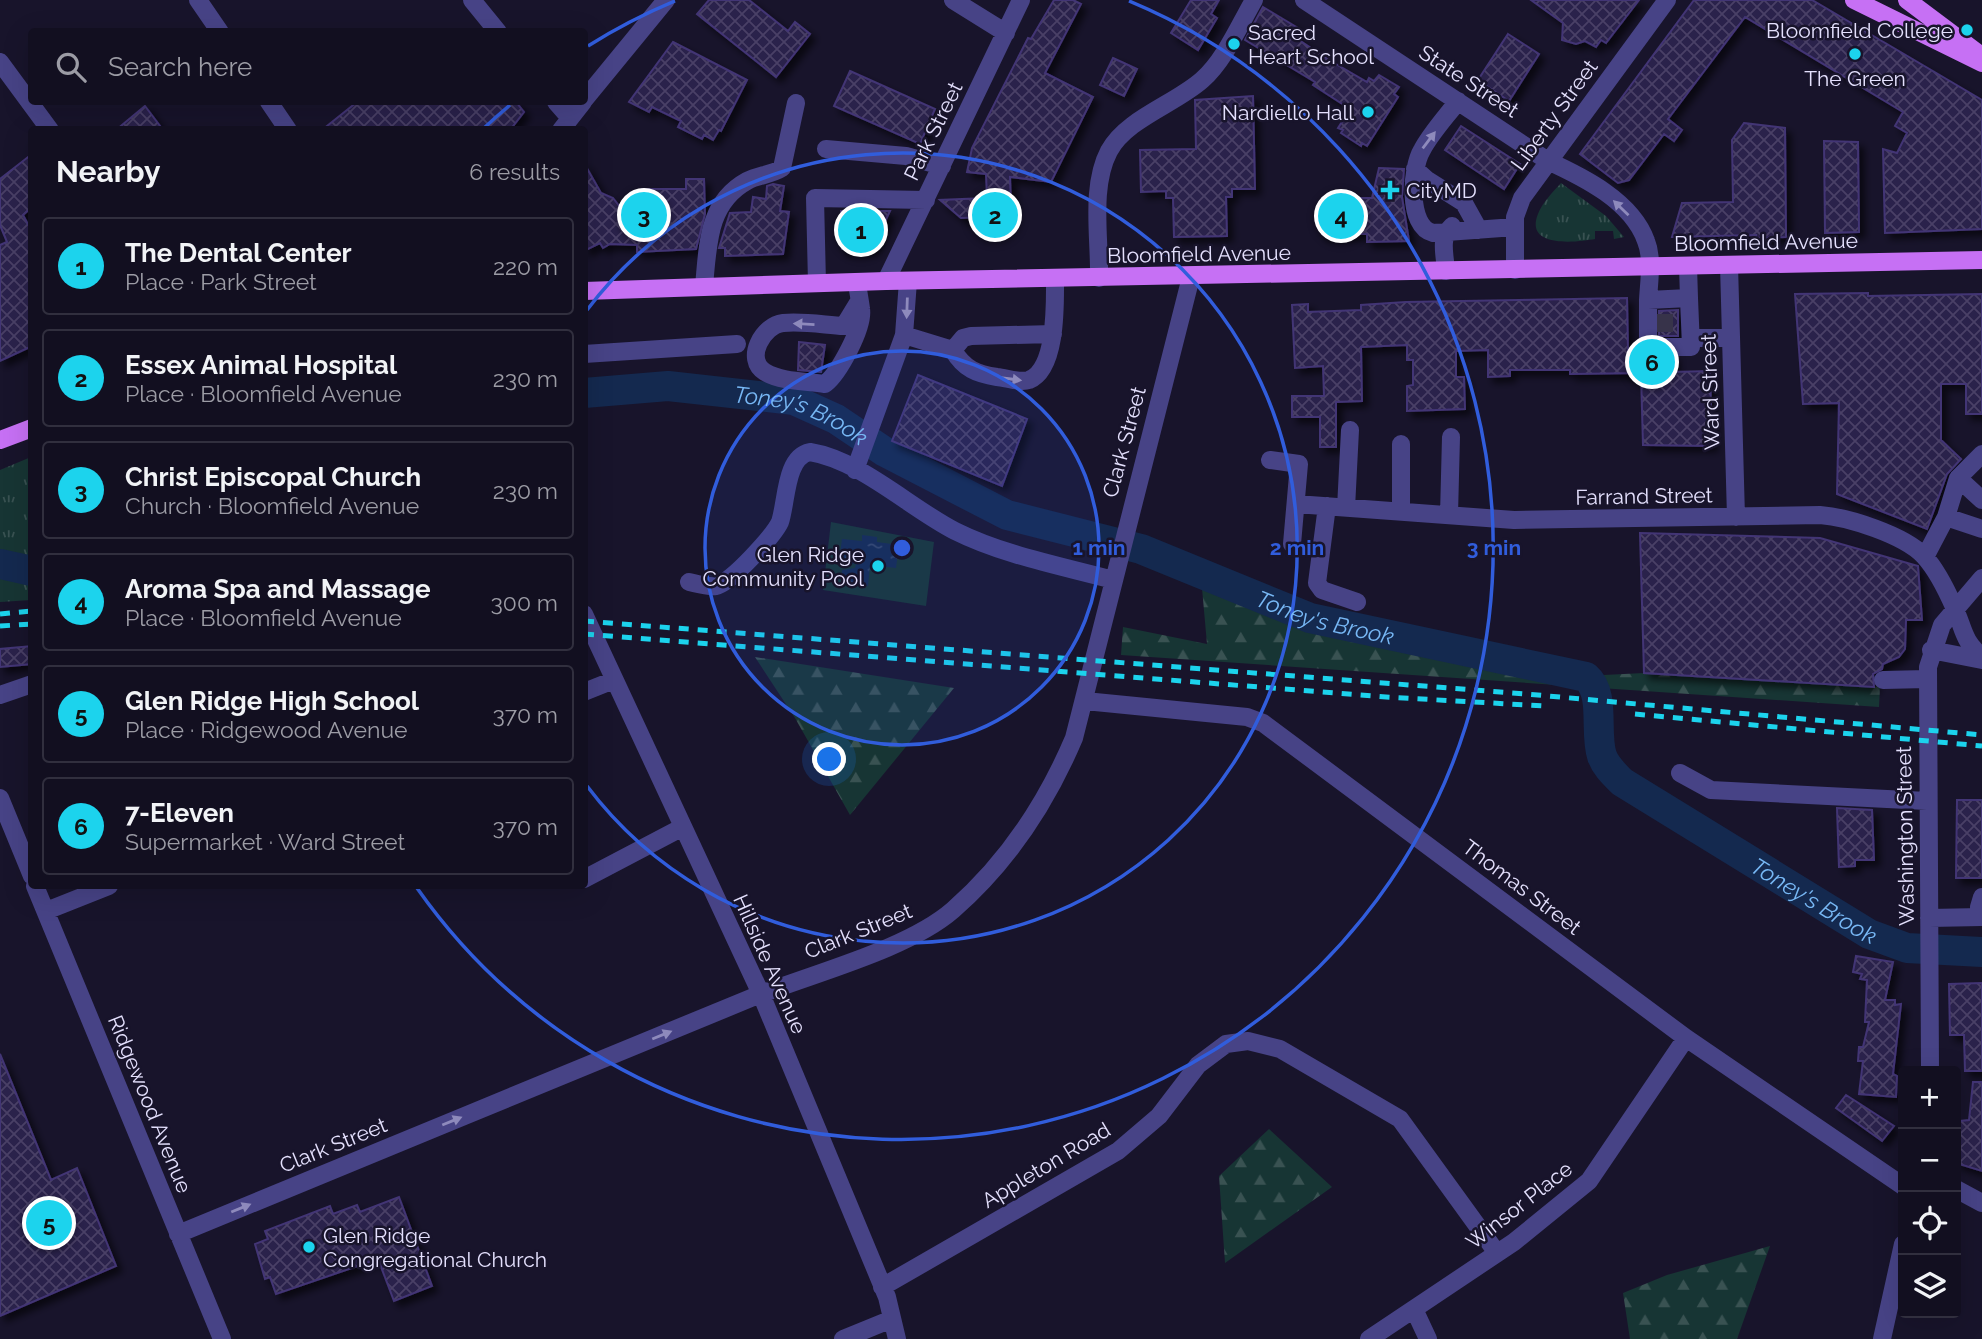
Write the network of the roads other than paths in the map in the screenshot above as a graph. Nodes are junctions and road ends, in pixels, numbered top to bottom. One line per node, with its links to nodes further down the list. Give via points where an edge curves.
1 (198, 0): 11 (street)
2 (472, 0): 12 (street)
3 (666, 0): 17 (street)
4 (953, 0): 13 (street)
5 (1021, 0): 13 (street, Park Street)
6 (1254, 0): 44 (street, via 1202,80 1138,121 1109,150 1099,180)
7 (1304, 0): 19 (street, State Street)
8 (1667, 0): 29 (street, Liberty Street)
9 (1854, 0): 16 (main road)
10 (1907, 0): 14 (main road)
11 (217, 28)
12 (495, 28)
13 (1006, 33): 30 (street, Park Street)
14 (1982, 56)
15 (0, 62): 18 (street)
16 (1982, 63)
17 (588, 96)
18 (28, 100)
19 (1458, 102): 29 (street, State Street); 31 (street, one-way to 19, via 1422,149)
20 (796, 103): 50 (street, via 782,168 752,178 726,194 709,232)
21 (32, 105): 26 (street)
22 (271, 105): 27 (street)
23 (557, 105): 25 (street)
24 (581, 105): 25 (street)
25 (565, 124)
26 (47, 126)
27 (285, 126)
28 (826, 149): 30 (street, via 906,156)
29 (1548, 160): 34 (street, Liberty Street, via 1518,204); 40 (street, State Street, one-way to 29, via 1647,242 1626,212 1595,185)
30 (942, 166): 32 (street, Park Street)
31 (1415, 169): 33 (street, via 1464,202); 36 (street, via 1419,222 1428,232)
32 (926, 200): 46 (street, Park Street); 49 (street, via 815,198)
33 (1468, 211): 35 (street); 36 (street)
34 (1515, 227): 35 (street); 41 (street, Liberty Street)
35 (1479, 230): 36 (street)
36 (1445, 233): 42 (street)
37 (1982, 260): 38 (main road, Bloomfield Avenue)
38 (1729, 265): 39 (main road, Bloomfield Avenue); 58 (street, Ward Street)
39 (1688, 266): 40 (main road, Bloomfield Avenue); 52 (street)
40 (1650, 267): 41 (main road, Bloomfield Avenue); 53 (street, State Street)
41 (1515, 270): 42 (main road, Bloomfield Avenue)
42 (1446, 271): 43 (main road, Bloomfield Avenue)
43 (1191, 277): 44 (main road, Bloomfield Avenue); 83 (street, Clark Street)
44 (1099, 278): 45 (main road, Bloomfield Avenue)
45 (1055, 279): 47 (main road, Bloomfield Avenue); 56 (street)
46 (886, 281): 47 (main road, Bloomfield Avenue); 48 (main road, Bloomfield Avenue)
47 (908, 281): 57 (street, one-way to 57)
48 (857, 282): 49 (main road, Bloomfield Avenue); 54 (street)
49 (817, 283): 50 (main road, Bloomfield Avenue)
50 (704, 286): 51 (main road, Bloomfield Avenue)
51 (588, 290)
52 (1689, 298): 53 (street); 55 (street)
53 (1648, 300): 55 (street, State Street, via 1652,323 1648,347 1691,346)
54 (858, 303): 54 (street, one-way to 54, via 844,326 781,323 769,328 757,347 761,369 781,378 825,384 839,369 861,320)
55 (1686, 328): 58 (street)
56 (1053, 334): 60 (street, via 971,336 963,338); 60 (street, one-way to 56, via 968,369 1026,381 1039,373)
57 (904, 335): 60 (street); 69 (street)
58 (1731, 338): 77 (street, Ward Street)
59 (737, 344): 61 (street)
60 (953, 351)
61 (588, 354)
62 (28, 430): 65 (main road)
63 (1350, 430): 74 (street)
64 (1451, 437): 76 (street)
65 (0, 440)
66 (1401, 444): 75 (street)
67 (1982, 454): 70 (street)
68 (1270, 460): 72 (street, via 1299,464)
69 (855, 470): 83 (street, via 973,539); 84 (street, via 817,453 803,453 794,464 780,522 771,536 725,582 708,586)
70 (1958, 478): 71 (street); 78 (street)
71 (1982, 500)
72 (1296, 504): 73 (street, Farrand Street); 80 (street)
73 (1327, 506): 74 (street, Farrand Street); 85 (street, via 1317,583 1322,590)
74 (1346, 508): 75 (street, Farrand Street)
75 (1401, 512): 76 (street, Farrand Street)
76 (1449, 515): 77 (street, Farrand Street, via 1530,520)
77 (1736, 517): 81 (street, Farrand Street, via 1839,518 1905,541)
78 (1946, 517): 79 (street); 81 (street)
79 (1982, 530)
80 (1292, 544)
81 (1925, 556): 86 (street, Farrand Street)
82 (1981, 579): 86 (street, Washington Street)
83 (1113, 580): 96 (street, Clark Street)
84 (689, 582)
85 (1357, 602)
86 (1955, 608): 88 (street, Washington Street); 89 (street, via 1960,630)
87 (588, 623): 91 (street, Hillside Avenue)
88 (1931, 650): 89 (street); 90 (street, Washington Street)
89 (1982, 659)
90 (1927, 679): 92 (street); 98 (street, Washington Street)
91 (614, 680): 94 (street); 100 (street, Hillside Avenue)
92 (1883, 680)
93 (28, 685): 95 (street)
94 (588, 690)
95 (0, 695)
96 (1085, 701): 109 (street, Clark Street, via 1065,758 1036,815 953,910 916,935); 110 (street, Thomas Street, via 1247,717 1263,723)
97 (1679, 773): 98 (street, via 1711,790)
98 (1927, 801): 108 (street, Washington Street)
99 (2, 809): 101 (street)
100 (682, 827): 102 (street); 109 (street, Hillside Avenue)
101 (28, 867)
102 (588, 876)
103 (37, 889): 106 (street, Ridgewood Avenue)
104 (85, 890): 106 (street)
105 (1982, 897): 107 (street)
106 (46, 911): 115 (street, Ridgewood Avenue)
107 (1982, 917): 108 (street)
108 (1929, 927): 111 (street, Washington Street)
109 (761, 994): 115 (street, Clark Street, one-way to 109); 118 (street, Hillside Avenue)
110 (1686, 1038): 112 (street, Thomas Street); 116 (street, Winsor Place, via 1589,1181)
111 (1930, 1066)
112 (1898, 1183)
113 (1961, 1192): 114 (street)
114 (1982, 1203)
115 (178, 1234): 121 (street, Ridgewood Avenue)
116 (1497, 1253): 118 (street, Appleton Road, via 1400,1119 1280,1049 1248,1041 1226,1044 1198,1065 1159,1116 1118,1151); 119 (street, Winsor Place)
117 (1901, 1255): 126 (street)
118 (882, 1287): 120 (street, Hillside Avenue)
119 (1414, 1309): 124 (street, Winsor Place); 125 (street)
120 (892, 1319): 122 (street); 123 (street, Hillside Avenue)
121 (222, 1339)
122 (843, 1339)
123 (897, 1339)
124 (1369, 1339)
125 (1428, 1339)
126 (1882, 1339)

